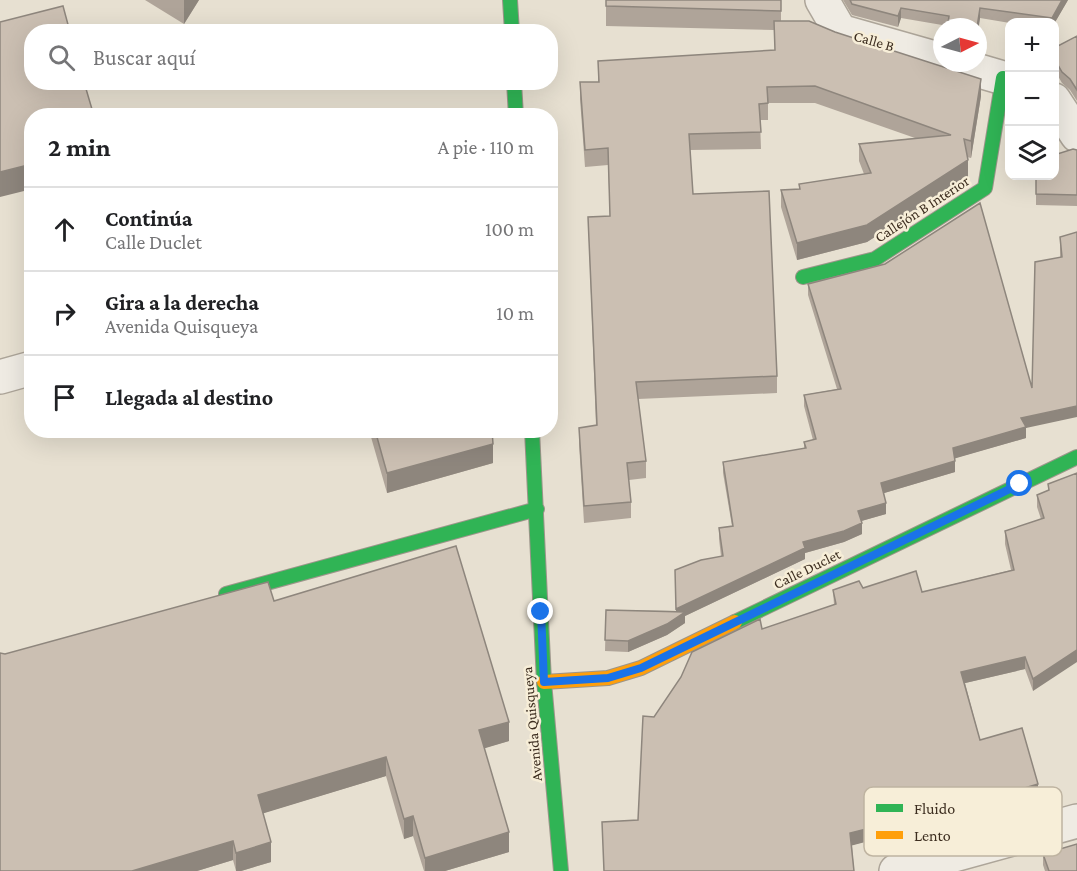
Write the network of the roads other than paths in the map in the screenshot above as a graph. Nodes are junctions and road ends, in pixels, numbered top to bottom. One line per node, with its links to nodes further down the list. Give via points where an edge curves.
1 (510, 0): 3 (street)
2 (822, 0): 4 (street, Calle B, via 840,31)
3 (512, 24)
4 (933, 57)
5 (982, 72): 6 (street)
6 (1005, 79)
7 (1005, 84): 12 (street, Callejón B Interior, via 985,188 875,259)
8 (514, 90): 9 (street)
9 (516, 108)
10 (1059, 108): 11 (street)
11 (1077, 135)
12 (803, 277)
13 (24, 371): 14 (street)
14 (0, 377)
15 (533, 438): 17 (street, Avenida Quisqueya)
16 (1077, 457): 19 (street, Calle Duclet, via 641,668 608,678)
17 (537, 509): 18 (street); 19 (street, Avenida Quisqueya)
18 (217, 596)
19 (544, 682): 24 (street, Avenida Quisqueya)
20 (1077, 821): 21 (street)
21 (1062, 825)
22 (955, 856): 23 (street)
23 (910, 869)
24 (561, 871)

